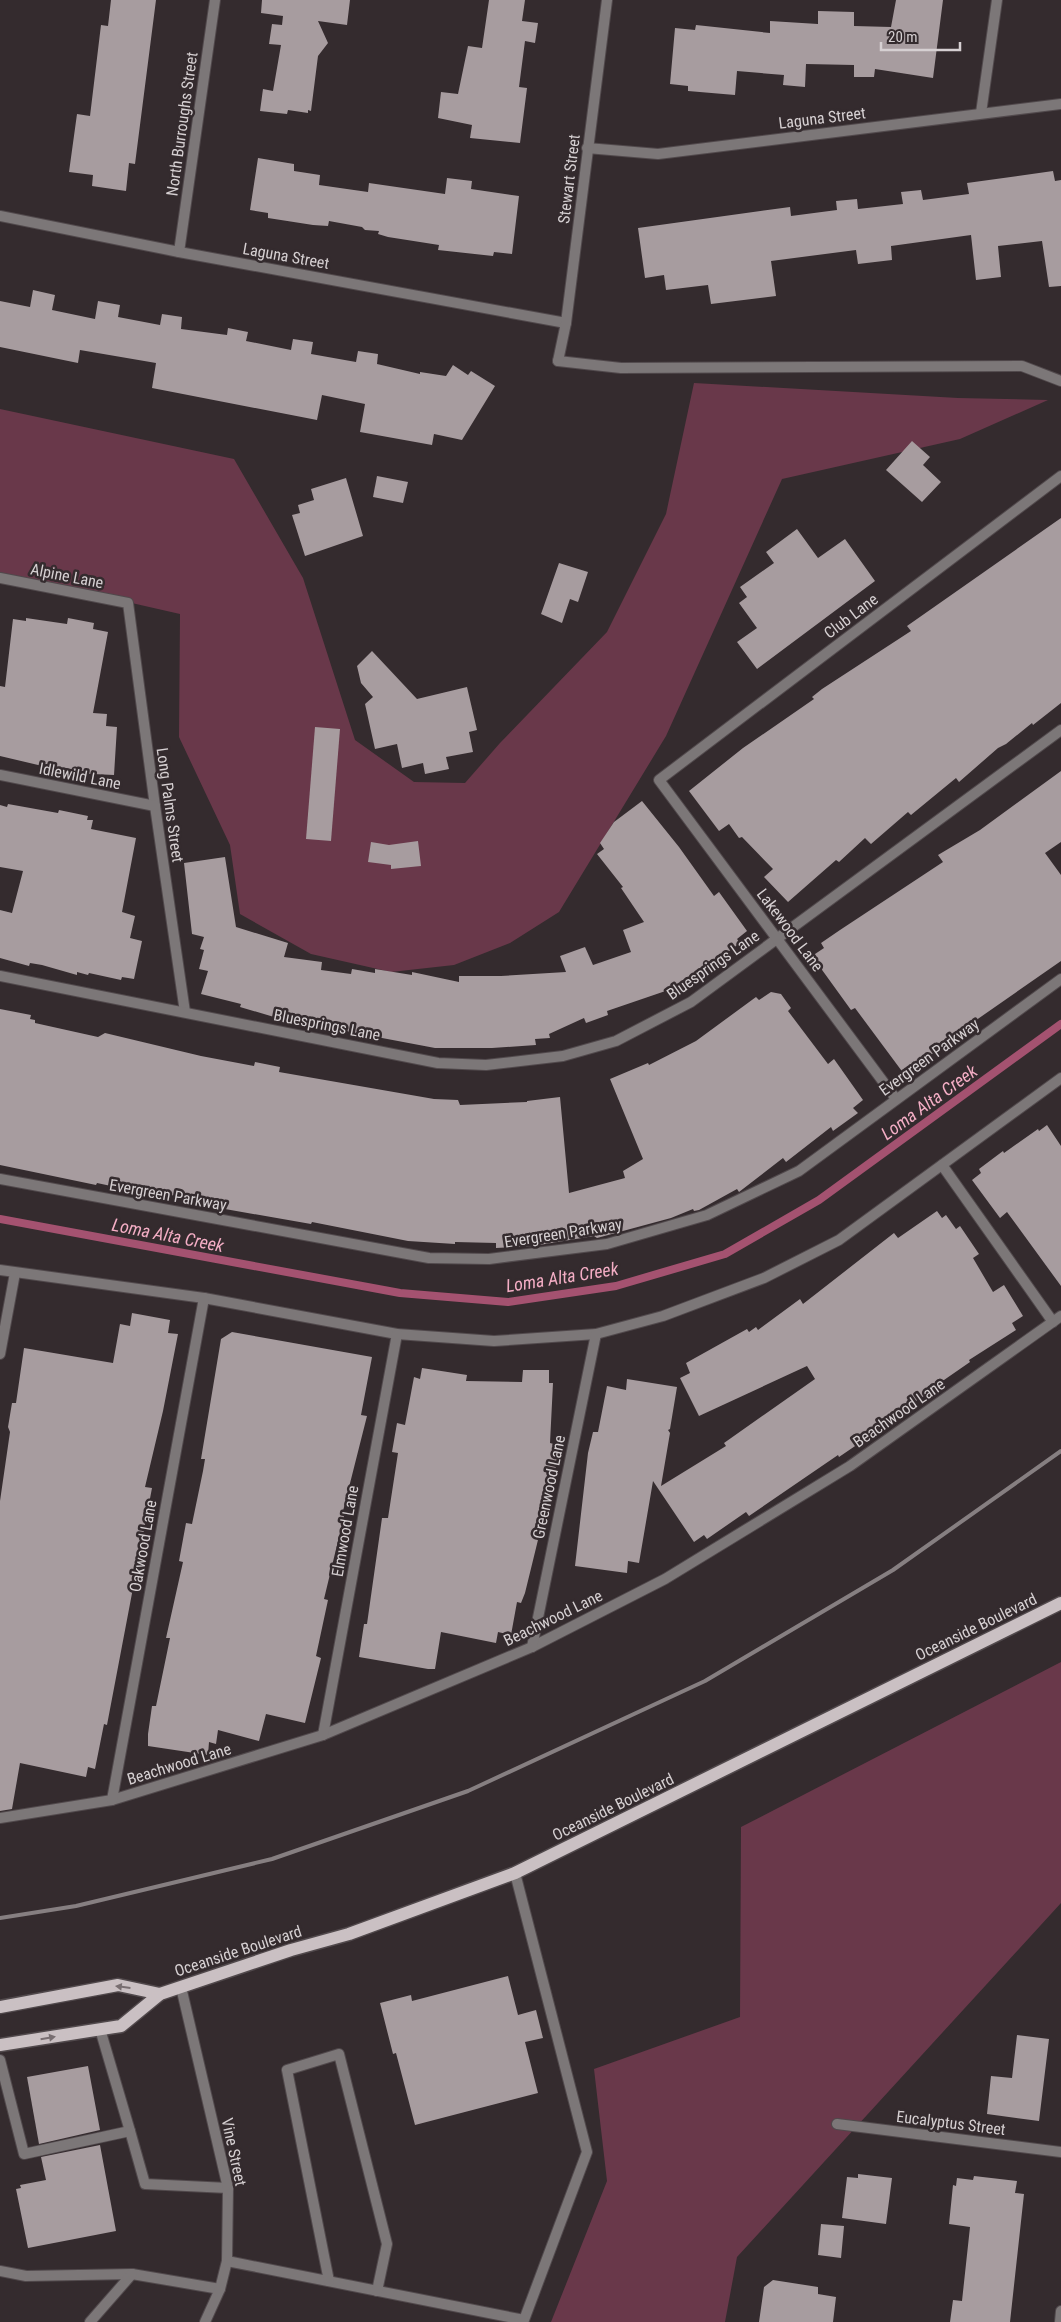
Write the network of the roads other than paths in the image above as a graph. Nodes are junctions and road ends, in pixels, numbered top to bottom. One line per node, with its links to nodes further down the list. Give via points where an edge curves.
1 (215, 0): 8 (street, North Burroughs Street)
2 (607, 0): 6 (street, Stewart Street)
3 (997, 0): 5 (street)
4 (1061, 104): 5 (street, Laguna Street)
5 (981, 113): 6 (street, Laguna Street, via 658,154)
6 (587, 148): 9 (street, Stewart Street)
7 (0, 216): 8 (street, Laguna Street)
8 (179, 252): 9 (street, Laguna Street)
9 (566, 323): 10 (street, Stewart Street, via 558,360 621,368 1022,366)
10 (1061, 381)
11 (1061, 476): 16 (street, Club Lane)
12 (0, 578): 13 (street, Alpine Lane)
13 (128, 602): 17 (street, Long Palms Street)
14 (1061, 730): 18 (street, Bluesprings Lane)
15 (0, 775): 17 (street, Idlewild Lane)
16 (659, 780): 18 (street, Lakewood Lane)
17 (155, 806): 21 (street, Long Palms Street)
18 (778, 938): 21 (street, Bluesprings Lane, via 691,1002 616,1041 563,1056 486,1064 438,1063); 23 (street, Lakewood Lane)
19 (0, 976): 21 (street, Bluesprings Lane)
20 (1061, 979): 23 (street, Evergreen Parkway)
21 (185, 1012)
22 (1061, 1078): 24 (street)
23 (896, 1099): 25 (street, Evergreen Parkway, via 799,1171 707,1215 607,1244 489,1260 429,1258)
24 (942, 1165): 29 (street); 31 (street, via 839,1240 764,1278 663,1316)
25 (0, 1179)
26 (0, 1270): 27 (street)
27 (15, 1272): 28 (street); 32 (street)
28 (204, 1298): 30 (street); 36 (street, Oakwood Lane)
29 (1057, 1319): 34 (street, Beachwood Lane, via 850,1466 665,1579)
30 (397, 1334): 31 (street, via 494,1341); 35 (street, Elmwood Lane)
31 (596, 1334): 34 (street, Greenwood Lane)
32 (0, 1354)
33 (1061, 1603): 38 (main road, Oceanside Boulevard)
34 (532, 1647): 35 (street, Beachwood Lane)
35 (323, 1735): 36 (street, Beachwood Lane)
36 (112, 1800): 37 (street, Beachwood Lane)
37 (0, 1818)
38 (515, 1873): 39 (main road, Oceanside Boulevard, via 349,1934); 54 (street, via 586,2152 524,2320)
39 (181, 1987): 40 (main road, Oceanside Boulevard); 48 (street, Vine Street)
40 (160, 1994): 41 (main road, Oceanside Boulevard, one-way to 41, via 118,1985); 42 (main road, Oceanside Boulevard, via 121,2026)
41 (0, 2007)
42 (100, 2029): 43 (main road, Oceanside Boulevard, one-way to 42); 46 (street)
43 (0, 2046)
44 (0, 2060): 46 (street, via 24,2154)
45 (837, 2124): 47 (street, Eucalyptus Street)
46 (130, 2130): 48 (street, via 145,2184)
47 (1061, 2152)
48 (228, 2188): 49 (street, Vine Street)
49 (227, 2261): 52 (street); 53 (street, Vine Street)
50 (0, 2271): 51 (street, via 26,2276)
51 (132, 2274): 53 (street); 56 (street)
52 (329, 2281): 54 (street); 54 (street, via 287,2070 340,2054 387,2244)
53 (220, 2289): 57 (street, Vine Street)
54 (377, 2291)
55 (1061, 2311): 58 (street)
56 (90, 2322)
57 (205, 2322)
58 (1060, 2322)

